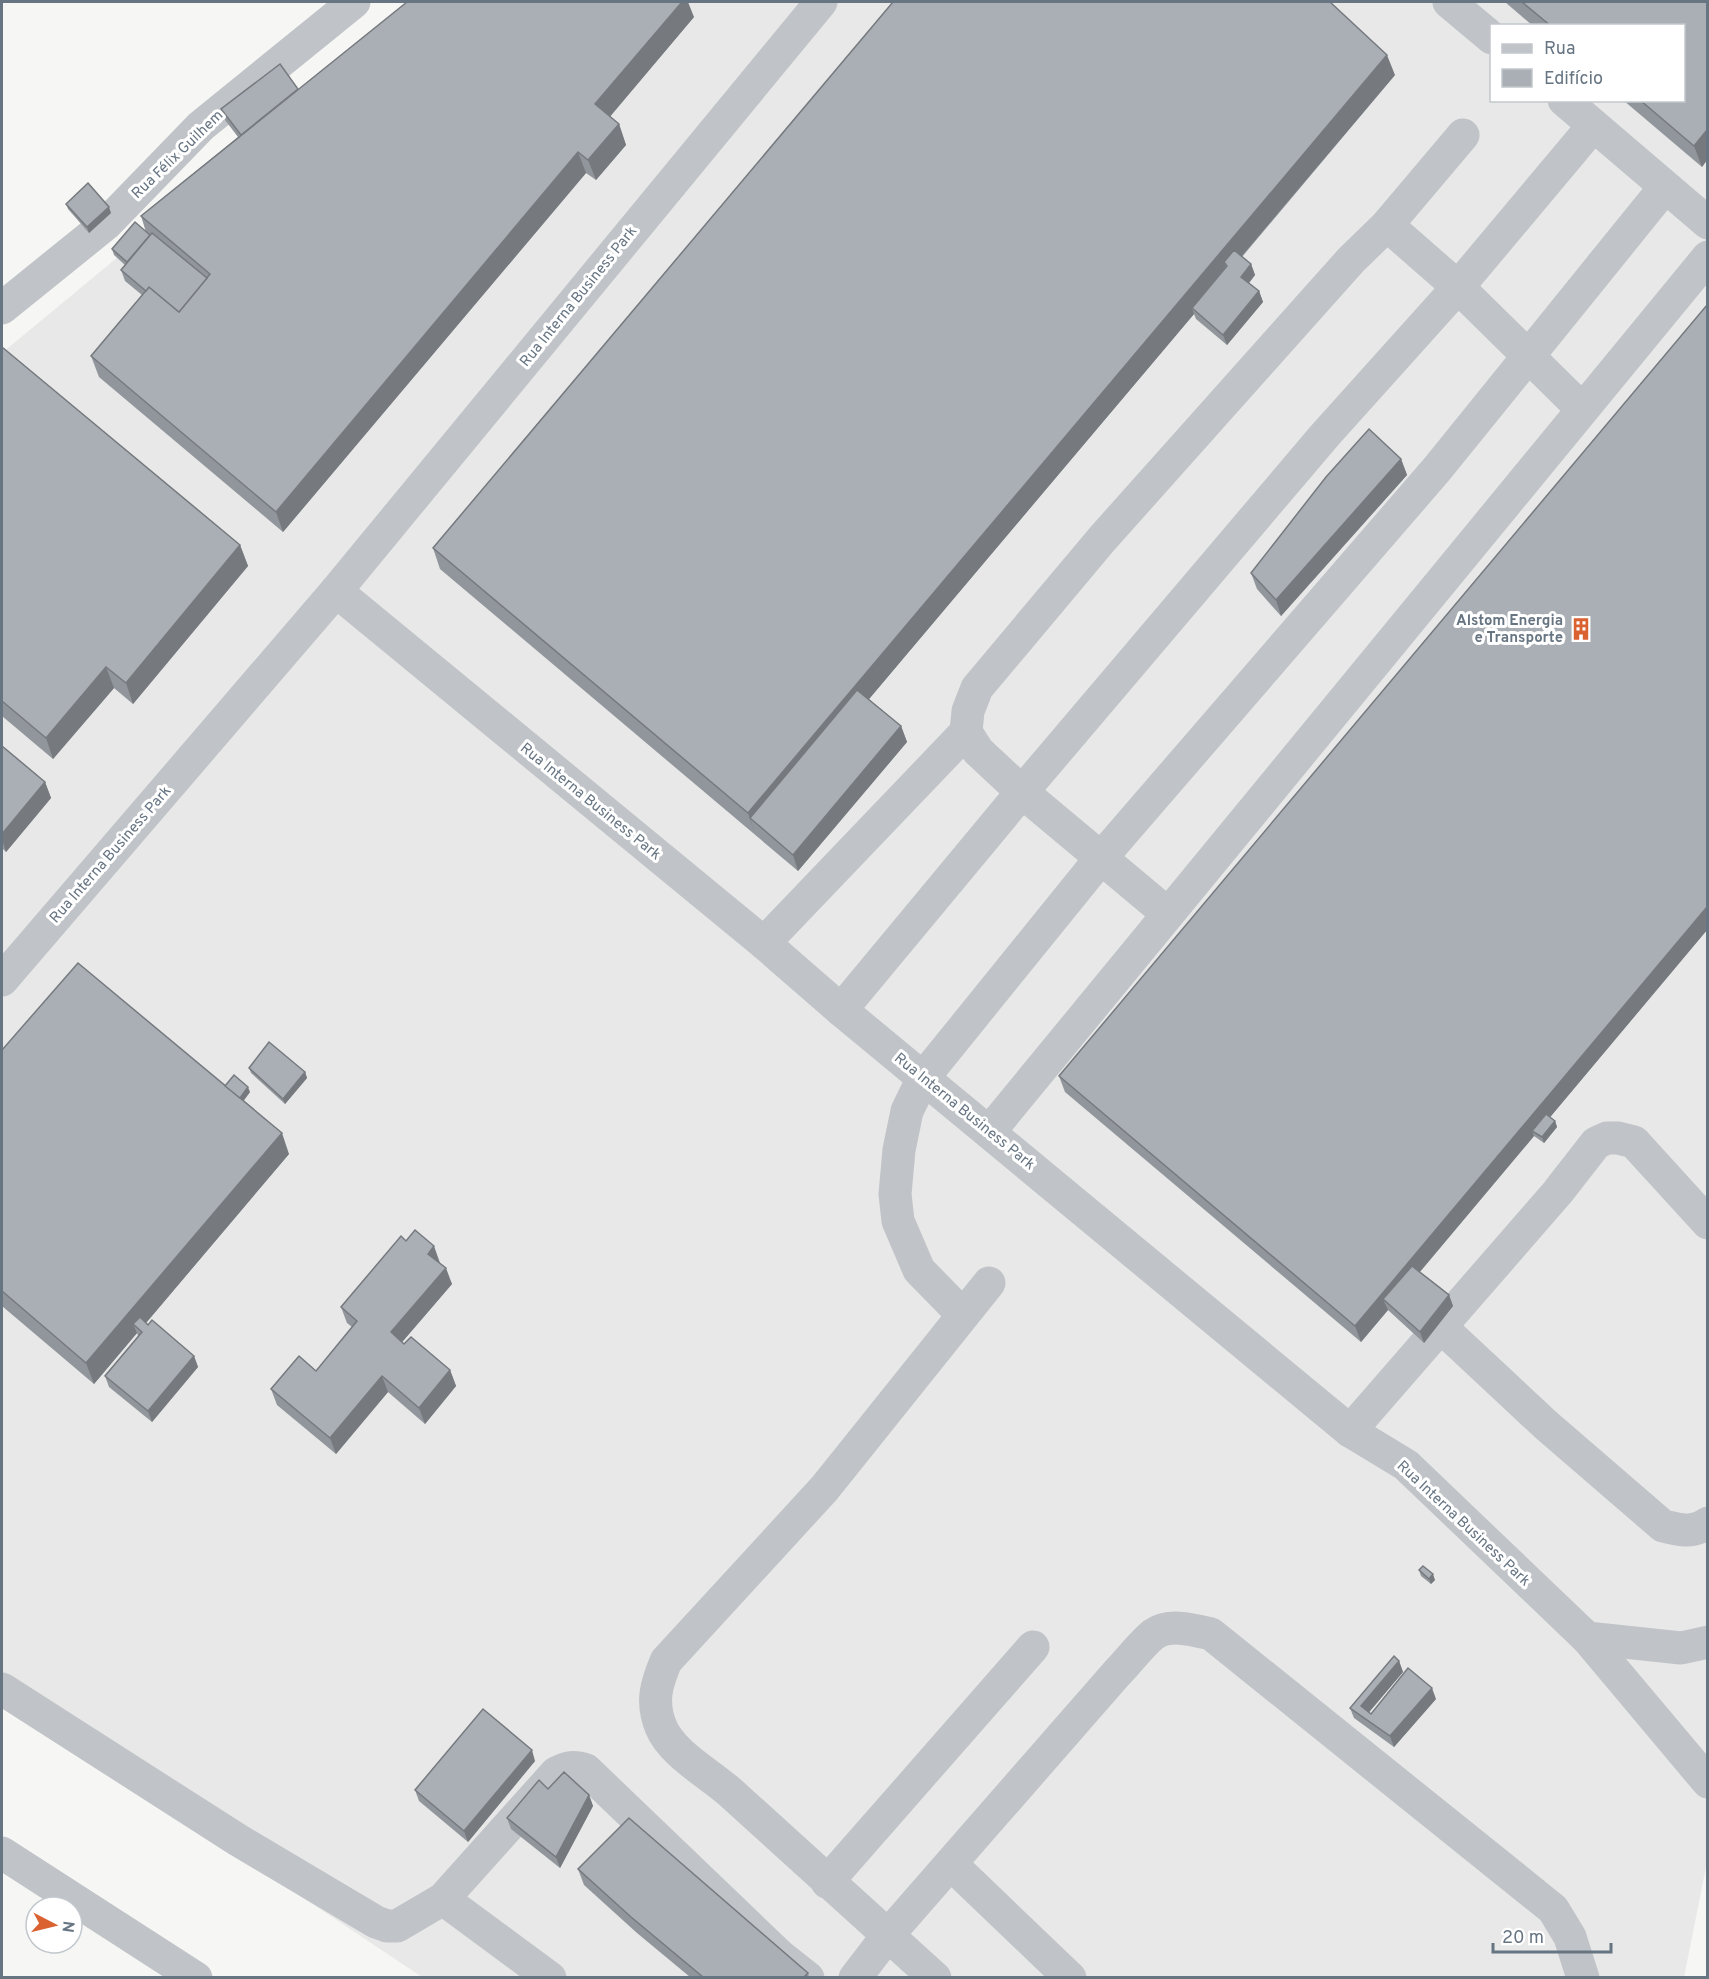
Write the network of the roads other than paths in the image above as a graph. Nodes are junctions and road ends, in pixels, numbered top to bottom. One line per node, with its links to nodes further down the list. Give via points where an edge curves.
1 (354, 2): 13 (street, Rua Félix Guilhem, via 201,126 106,224)
2 (821, 2): 16 (street, Rua Interna Business Park)
3 (1449, 2): 4 (street)
4 (1490, 37)
5 (1566, 102): 6 (street)
6 (1593, 126): 8 (street); 12 (street)
7 (1463, 135): 10 (street)
8 (1665, 187): 9 (street); 14 (street)
9 (1707, 223)
10 (1387, 225): 12 (street); 17 (street, via 1351,260 1102,539 984,679 968,711)
11 (1707, 257): 15 (street)
12 (1458, 287): 14 (street); 18 (street, via 1325,435)
13 (2, 308)
14 (1528, 356): 15 (street); 19 (street, via 1437,469)
15 (1582, 409): 20 (street)
16 (336, 591): 21 (street, Rua Interna Business Park); 22 (street, Rua Interna Business Park)
17 (966, 732): 18 (street, via 978,751); 21 (street)
18 (1022, 792): 19 (street); 23 (street)
19 (1101, 858): 20 (street); 24 (street)
20 (1168, 914): 25 (street)
21 (765, 943): 23 (street, Rua Interna Business Park)
22 (2, 980)
23 (841, 1010): 24 (street, Rua Interna Business Park)
24 (923, 1078): 25 (street, Rua Interna Business Park); 28 (street, via 907,1111 899,1150 895,1194 898,1221 919,1270)
25 (990, 1131): 30 (street, Rua Interna Business Park)
26 (1707, 1223): 29 (street, via 1634,1142 1607,1138 1596,1143)
27 (989, 1283): 28 (street)
28 (963, 1315): 39 (street, via 824,1489 666,1661 656,1683 655,1703 662,1728 673,1745)
29 (1441, 1327): 30 (street); 31 (street, via 1663,1526 1684,1531 1699,1529)
30 (1350, 1431): 32 (street, Rua Interna Business Park, via 1406,1465)
31 (1707, 1523)
32 (1587, 1638): 33 (street, via 1681,1648); 36 (street, Rua Interna Business Park)
33 (1707, 1642)
34 (1033, 1647): 39 (street)
35 (2, 1689): 40 (street, via 238,1840 376,1922 397,1926)
36 (1707, 1782)
37 (2, 1853): 42 (street)
38 (951, 1864): 41 (street); 47 (street); 48 (street, via 1155,1633 1190,1628 1211,1634 1552,1909 1570,1937)
39 (827, 1882): 41 (street)
40 (443, 1899): 43 (street); 44 (street, via 556,1773 575,1766 586,1770 780,1956)
41 (888, 1935): 45 (street); 46 (street)
42 (196, 1977)
43 (550, 1977)
44 (807, 1977)
45 (855, 1977)
46 (935, 1977)
47 (1070, 1977)
48 (1583, 1977)

